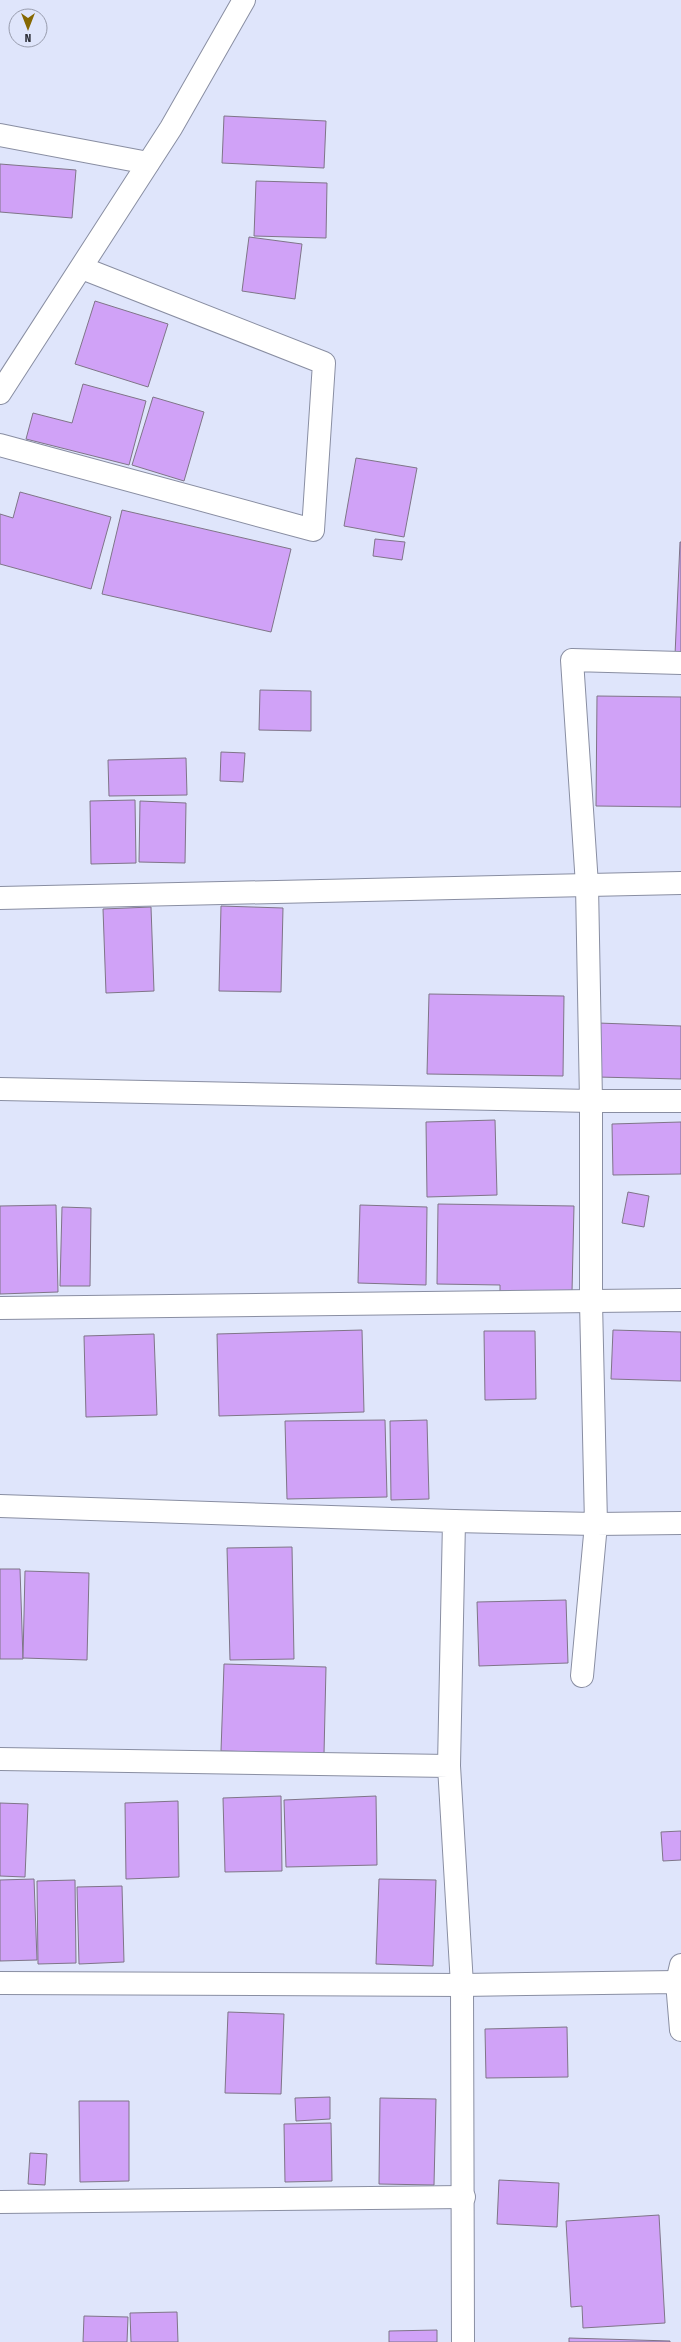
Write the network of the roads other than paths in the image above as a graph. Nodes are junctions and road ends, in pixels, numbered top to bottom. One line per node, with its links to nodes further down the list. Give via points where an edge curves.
1 (244, 0): 3 (street, via 171,128)
2 (0, 135): 3 (street)
3 (148, 163): 4 (street)
4 (82, 268): 5 (street); 6 (street, via 324,363 313,530)
5 (0, 393)
6 (0, 445)
7 (681, 663): 9 (street, via 572,660)
8 (681, 883): 9 (street)
9 (587, 885): 10 (street); 12 (street)
10 (0, 898)
11 (0, 1089): 12 (street)
12 (591, 1101): 13 (street); 15 (street)
13 (681, 1101)
14 (681, 1300): 15 (street)
15 (591, 1302): 16 (street); 20 (street)
16 (0, 1308)
17 (0, 1506): 18 (street)
18 (454, 1521): 20 (street); 23 (street)
19 (681, 1523): 20 (street)
20 (596, 1524): 21 (street)
21 (582, 1676)
22 (0, 1759): 23 (street)
23 (449, 1766): 26 (street)
24 (680, 1977): 26 (street); 27 (street)
25 (0, 1983): 26 (street)
26 (462, 1985): 28 (street)
27 (681, 2030)
28 (464, 2197): 29 (street); 30 (street)
29 (0, 2202)
30 (463, 2342)

